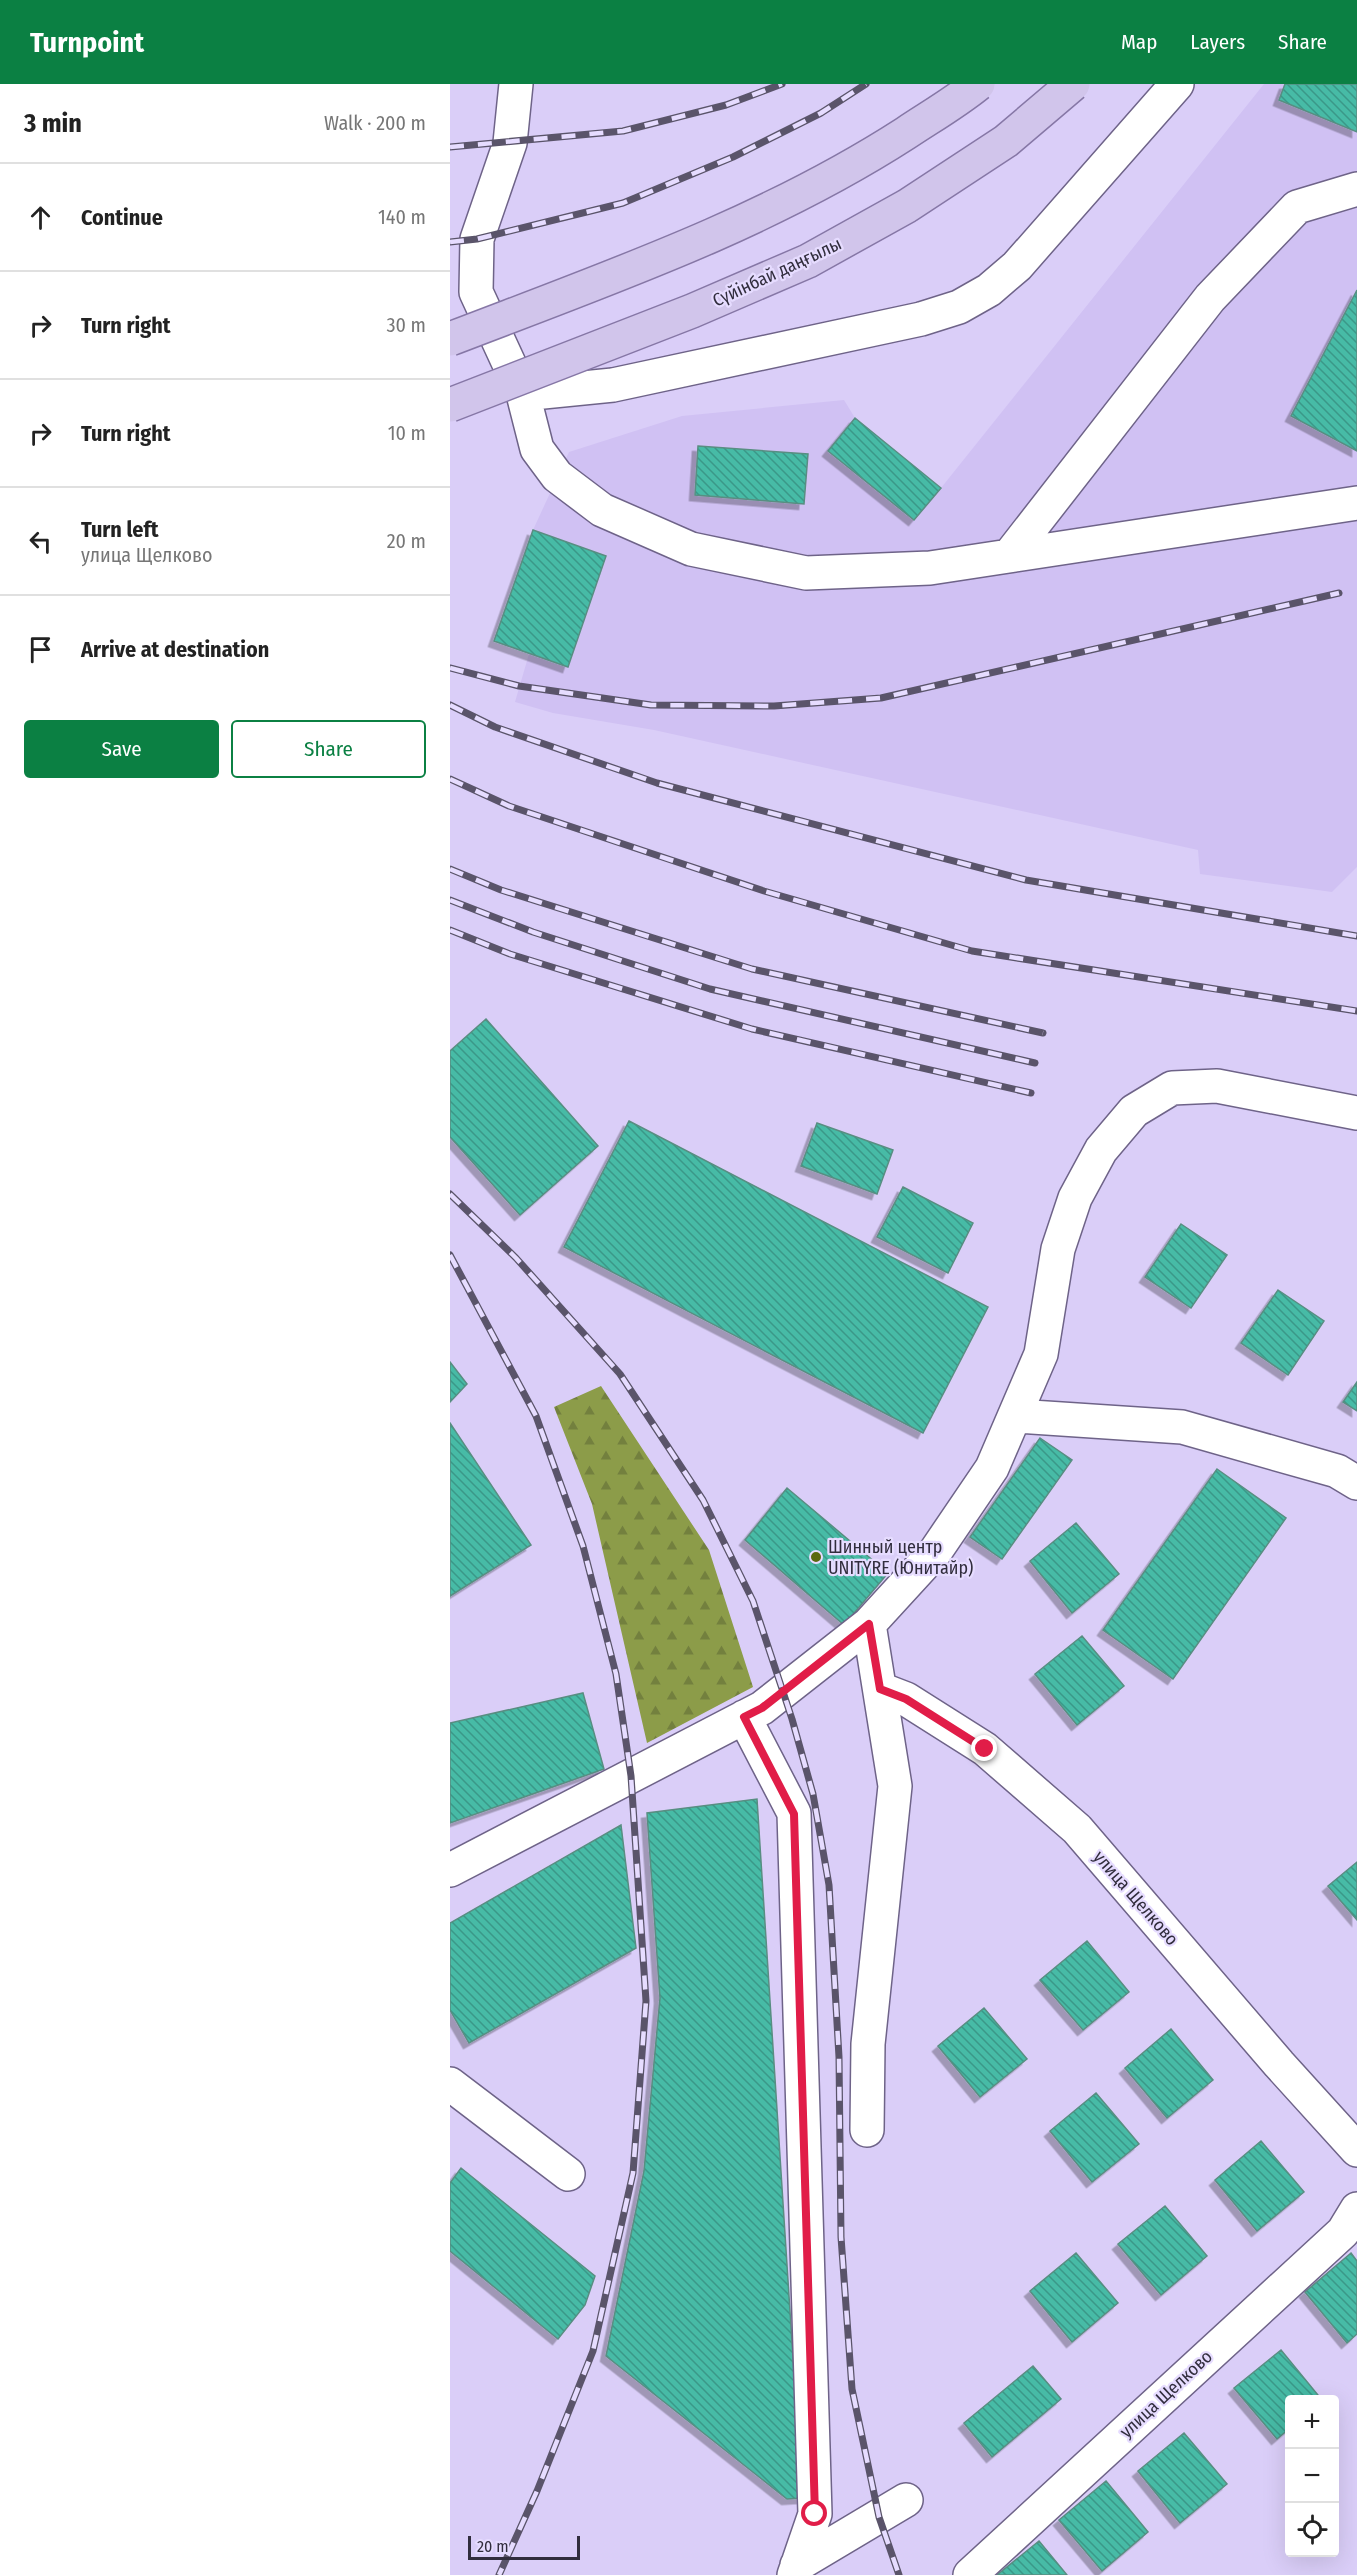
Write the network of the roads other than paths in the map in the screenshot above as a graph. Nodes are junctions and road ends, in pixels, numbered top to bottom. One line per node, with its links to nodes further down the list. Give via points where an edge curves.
1 (516, 84): 7 (street, via 510,143 477,239 476,292)
2 (978, 84): 6 (main road, bridge, via 874,153 781,205 668,255)
3 (1073, 84): 8 (main road, Сүйінбай даңғылы, bridge, via 1006,141 907,206 808,261 692,311)
4 (1177, 84): 7 (street, via 1017,266 989,290 959,307 876,329 613,385)
5 (1357, 189): 10 (street, via 1297,207 1257,248 1210,298)
6 (450, 339)
7 (523, 394): 10 (street, via 537,449 557,476 602,510 691,549 806,573 930,568)
8 (450, 405)
9 (1357, 502): 10 (street)
10 (1009, 556)
11 (1357, 1113): 12 (street, via 1216,1086 1172,1088 1134,1111 1101,1150 1075,1198 1058,1249 1041,1354)
12 (1016, 1416): 13 (street, via 1182,1427 1337,1471); 14 (street, via 992,1468 935,1552)
13 (1357, 1483)
14 (869, 1624): 15 (street); 16 (street, via 762,1708)
15 (880, 1689): 19 (street, via 895,1786 868,2044); 20 (street, улица Щелково, via 906,1699 985,1749 1077,1829)
16 (744, 1717): 17 (street); 24 (street, via 794,1814 815,2514)
17 (450, 1870)
18 (450, 2084): 21 (street)
19 (867, 2130)
20 (1357, 2150)
21 (568, 2174)
22 (1357, 2209): 25 (street, улица Щелково, via 1343,2232)
23 (906, 2500): 24 (street)
24 (796, 2570)
25 (970, 2575)

